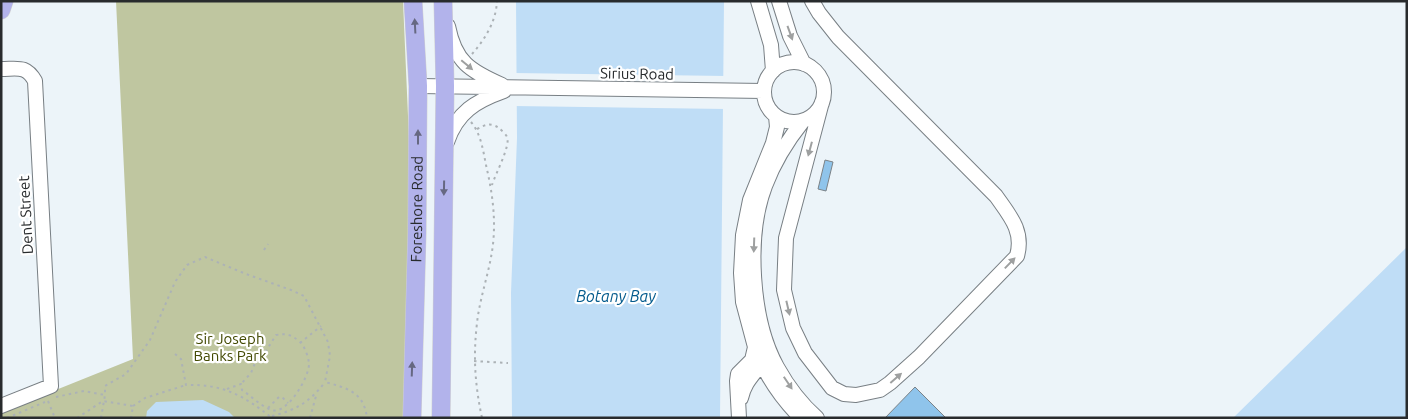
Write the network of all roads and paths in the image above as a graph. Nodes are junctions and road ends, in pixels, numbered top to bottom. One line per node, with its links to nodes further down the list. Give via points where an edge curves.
1 (4, 1): 8 (main road)
2 (413, 1): 13 (main road, Foreshore Road, one-way to 2)
3 (497, 1): 9 (path, via 484,40)
4 (758, 1): 12 (street, via 771,45)
5 (779, 1): 10 (street, one-way to 10, via 790,36)
6 (812, 1): 17 (street, one-way to 6, via 786,238 784,290 792,328 822,377 832,388 844,394 866,394 880,390 919,358 1017,256 1020,244 1018,232 996,196 838,37)
7 (443, 3): 14 (main road, Foreshore Road); 15 (street, Sirius Road, one-way to 15, via 459,58 475,71)
8 (1, 10)
9 (471, 56)
10 (804, 64): 12 (street, via 788,63); 17 (street, via 812,68 823,83)
11 (1, 69): 40 (street, Dent Street, via 25,69 35,81 51,386)
12 (773, 71): 16 (street)
13 (418, 86): 14 (street, Sirius Road); 52 (main road, Foreshore Road, one-way to 13)
14 (445, 86): 15 (street, Sirius Road); 20 (main road, Foreshore Road)
15 (510, 88): 16 (street, Sirius Road); 20 (street, Sirius Road, via 491,96 458,118)
16 (764, 91): 18 (street, via 765,100)
17 (822, 102): 19 (street, via 818,110)
18 (776, 116): 19 (street, via 794,122); 26 (street, via 777,126 750,200 743,236 743,302)
19 (803, 121): 26 (street, one-way to 26, via 781,151 764,187 754,234 753,276 763,329)
20 (444, 148): 53 (main road, Foreshore Road, one-way to 53)
21 (491, 188): 21 (path, via 477,129 492,124 507,137 508,145); 28 (path, via 493,245 477,322)
22 (268, 244): 23 (path)
23 (264, 250)
24 (321, 326): 25 (path); 31 (path, via 330,356); 36 (path, via 304,296 205,257 187,265 175,282 150,340 126,374 105,386)
25 (300, 343): 32 (path, via 285,333 276,335); 39 (path, via 309,364 305,381)
26 (761, 345): 30 (street); 43 (street, via 738,374); 56 (street, one-way to 56)
27 (175, 354): 33 (path, via 181,359)
28 (474, 361): 29 (path); 54 (path)
29 (508, 363)
30 (762, 365): 43 (street, via 743,387); 55 (street)
31 (325, 382): 35 (path); 51 (path, via 359,396)
32 (241, 384): 34 (path); 42 (path, via 242,390)
33 (186, 385): 34 (path); 41 (path, via 145,398)
34 (227, 389): 44 (path)
35 (316, 394): 44 (path, via 292,411); 50 (path)
36 (105, 395): 37 (path, via 84,391); 38 (path)
37 (48, 401): 45 (path); 46 (path)
38 (104, 401): 41 (path); 47 (path); 48 (path)
39 (288, 403): 42 (path, via 278,410); 42 (path, via 278,397)
40 (1, 406)
41 (133, 406): 49 (path)
42 (268, 408)
43 (739, 414)
44 (272, 417)
45 (7, 418)
46 (55, 418)
47 (77, 418)
48 (101, 418)
49 (132, 418)
50 (310, 418)
51 (368, 418)
52 (412, 418)
53 (441, 418)
54 (482, 418)
55 (801, 418)
56 (816, 418)

